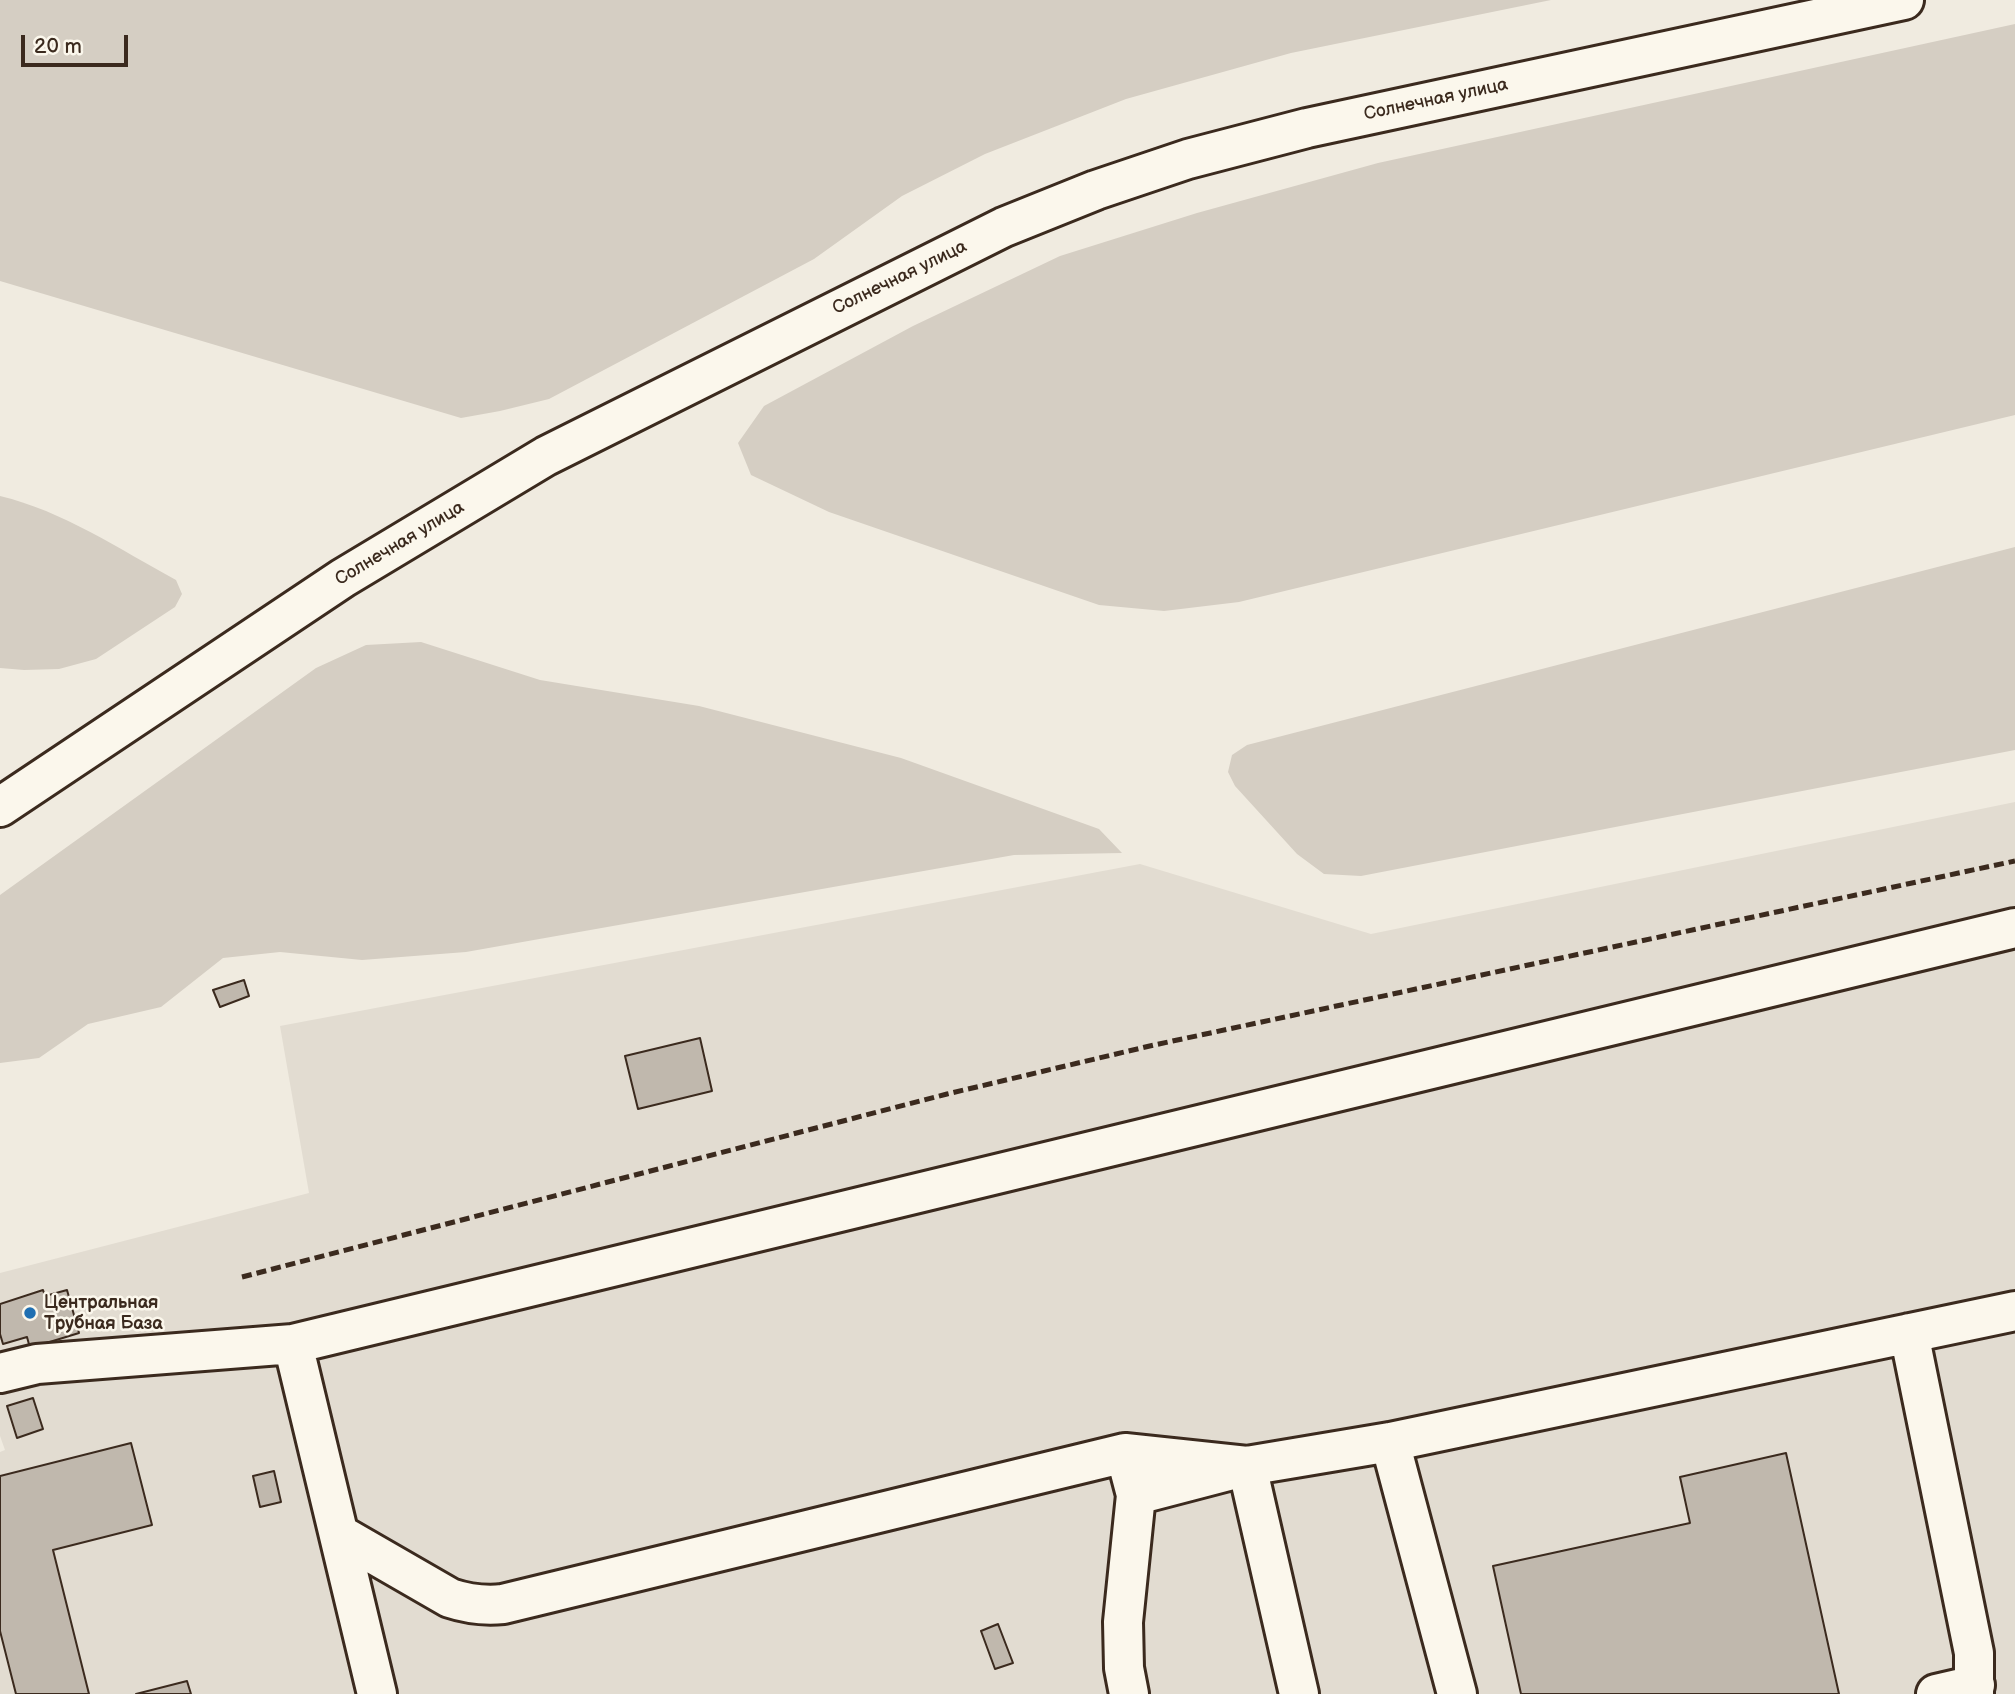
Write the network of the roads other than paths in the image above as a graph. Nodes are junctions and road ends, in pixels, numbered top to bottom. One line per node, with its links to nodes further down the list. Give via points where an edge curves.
1 (1904, 0): 2 (street, Солнечная улица, via 1307,128 1188,159 1004,227 546,456 343,578)
2 (0, 807)
3 (2015, 928): 6 (street)
4 (2015, 1311): 5 (street)
5 (1909, 1334): 8 (street); 14 (street, via 1974,1653)
6 (293, 1344): 7 (street, via 37,1364); 12 (street)
7 (0, 1373)
8 (1390, 1442): 10 (street); 17 (street)
9 (1125, 1453): 10 (street); 11 (street); 12 (street, via 503,1604 482,1606 450,1598)
10 (1247, 1466): 11 (street); 16 (street)
11 (1136, 1495): 13 (street, via 1123,1622)
12 (338, 1534): 15 (street)
13 (1125, 1685)
14 (1975, 1690): 18 (street)
15 (377, 1694)
16 (1299, 1694)
17 (1457, 1694)
18 (1937, 1694)

